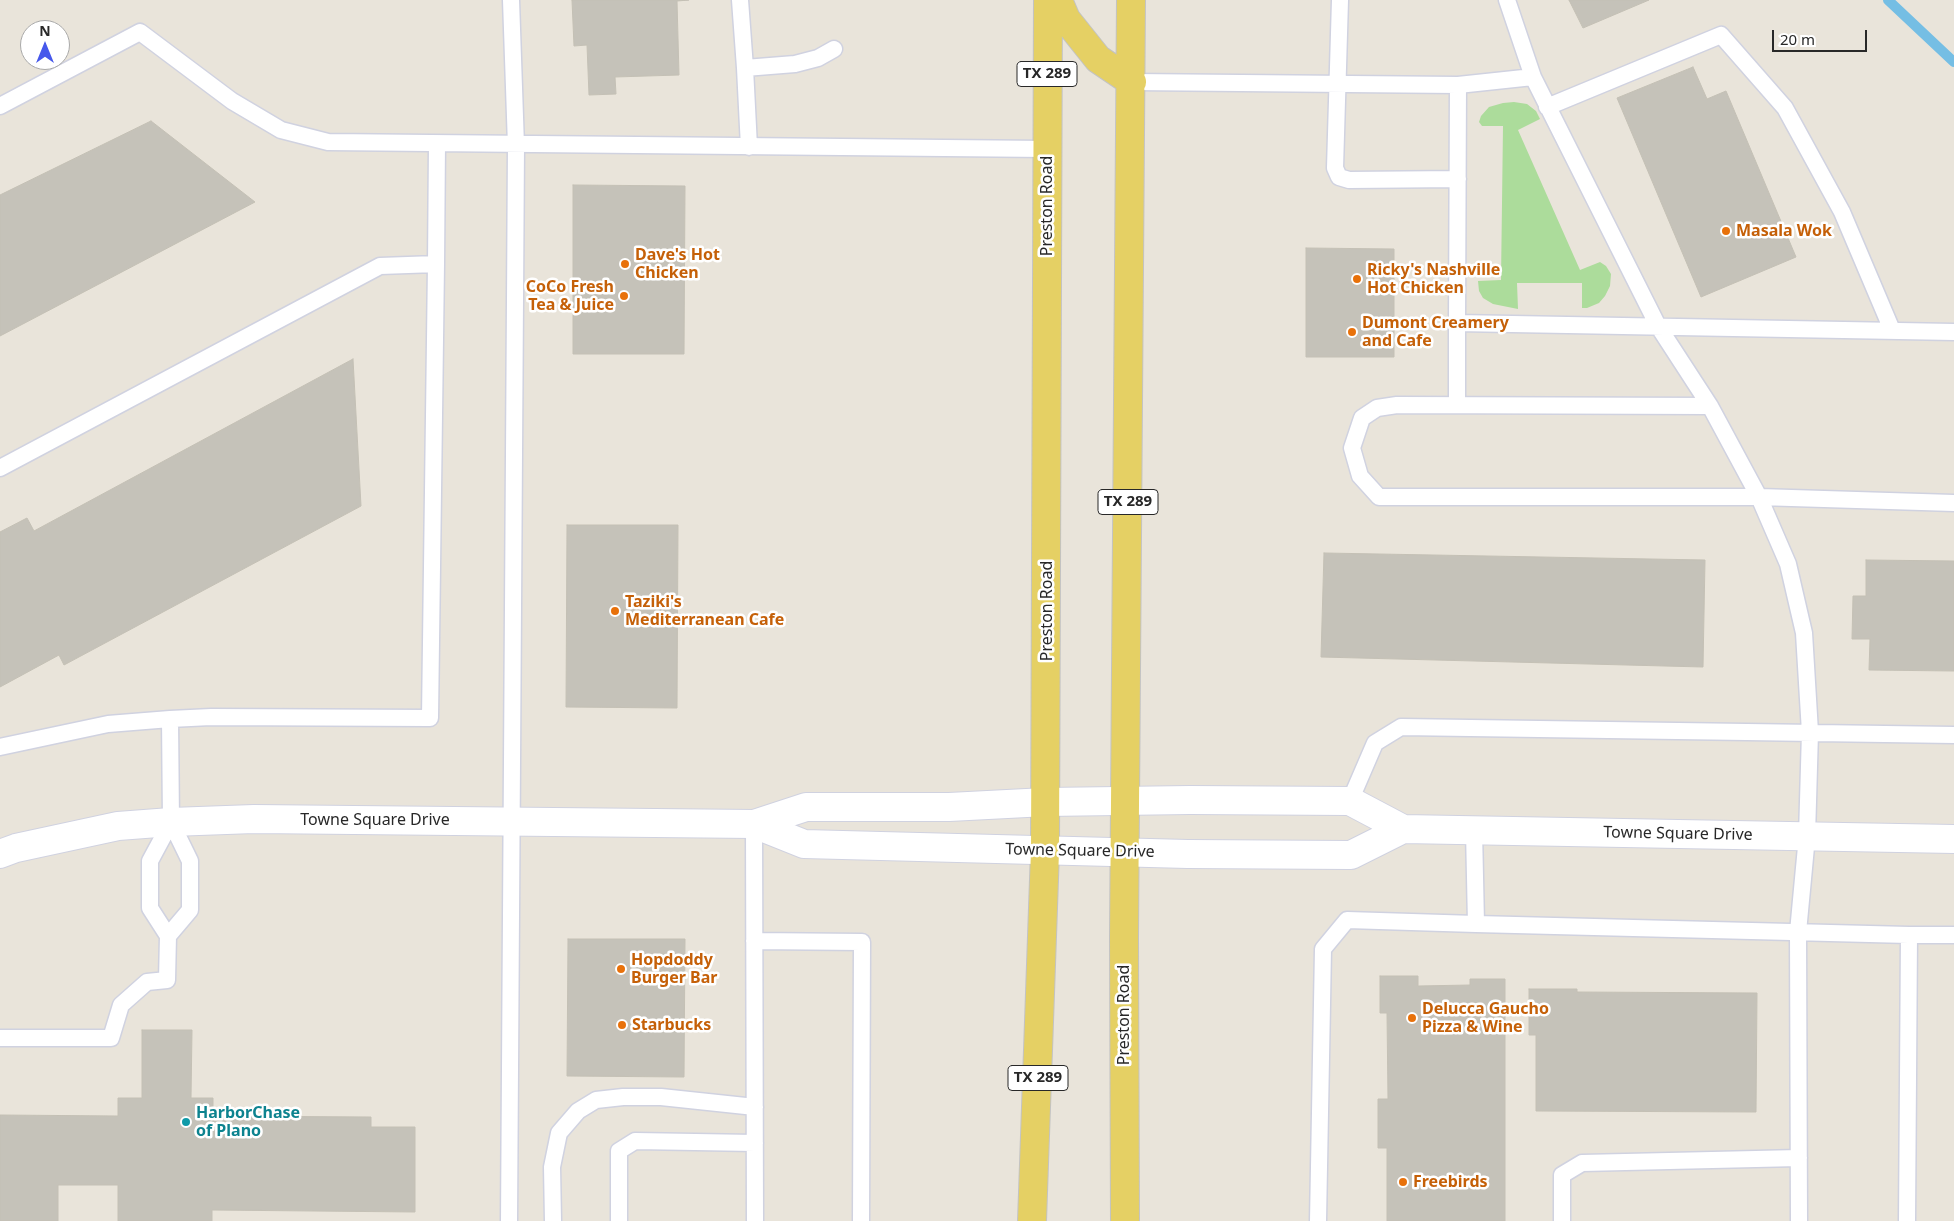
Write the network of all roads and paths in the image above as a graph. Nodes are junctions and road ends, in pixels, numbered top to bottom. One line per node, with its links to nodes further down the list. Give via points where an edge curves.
1 (511, 0): 17 (lane)
2 (740, 0): 9 (lane)
3 (1048, 0): 19 (main road, Preston Road / TX 289)
4 (1058, 0): 11 (main road, via 1066,19 1098,58)
5 (1131, 0): 11 (main road, Preston Road / TX 289)
6 (1340, 0): 12 (lane)
7 (1507, 0): 10 (lane)
8 (834, 49): 9 (lane, via 818,58 795,64)
9 (745, 68): 18 (lane)
10 (1533, 77): 13 (lane); 15 (lane)
11 (1132, 82): 12 (lane); 37 (main road, Preston Road / TX 289)
12 (1336, 85): 13 (lane); 20 (lane, via 1335,168 1339,178)
13 (1458, 85): 20 (lane)
14 (0, 106): 16 (lane, via 140,32 232,102 281,130 328,142)
15 (1547, 107): 23 (lane); 24 (lane, via 1721,36 1785,108 1842,212)
16 (437, 144): 17 (lane); 21 (lane)
17 (516, 146): 18 (lane); 38 (lane)
18 (749, 146): 19 (lane)
19 (1047, 149): 36 (main road, Preston Road / TX 289)
20 (1458, 179): 22 (lane)
21 (436, 264): 28 (lane, via 380,266); 31 (lane, via 430,718)
22 (1457, 323): 23 (lane); 26 (lane)
23 (1658, 326): 24 (lane); 27 (lane)
24 (1892, 330): 25 (lane)
25 (1954, 332)
26 (1457, 406): 27 (lane); 29 (lane, via 1377,408 1362,418 1352,448 1360,476 1379,497)
27 (1710, 406): 29 (lane)
28 (0, 468)
29 (1759, 497): 30 (lane); 32 (lane, via 1788,564 1804,633)
30 (1954, 503)
31 (170, 719): 34 (lane, via 108,724); 39 (lane)
32 (1810, 732): 33 (lane); 35 (lane, via 1401,727 1375,743); 43 (lane)
33 (1954, 735)
34 (0, 747)
35 (1350, 801): 37 (street, Towne Square Drive); 41 (street, Towne Square Drive)
36 (1046, 802): 37 (street, Towne Square Drive); 40 (street, Towne Square Drive, via 949,807 806,807); 45 (main road, Preston Road / TX 289)
37 (1125, 802): 46 (main road, Preston Road / TX 289)
38 (510, 820): 39 (street, Towne Square Drive, via 254,819); 40 (street, Towne Square Drive); 58 (lane)
39 (171, 822): 47 (street, Towne Square Drive, via 118,826); 52 (lane, via 150,861 150,908); 52 (lane, via 190,861 190,910)
40 (754, 824): 45 (street, Towne Square Drive, via 804,844); 53 (lane)
41 (1403, 829): 42 (street, Towne Square Drive); 46 (street, Towne Square Drive, via 1351,855)
42 (1474, 830): 43 (street, Towne Square Drive); 48 (lane)
43 (1807, 836): 44 (street, Towne Square Drive); 49 (lane)
44 (1954, 838)
45 (1045, 852): 46 (street, Towne Square Drive); 63 (main road, Preston Road / TX 289)
46 (1124, 852): 64 (main road, Preston Road / TX 289)
47 (0, 854)
48 (1476, 924): 49 (lane); 65 (lane, via 1347,920 1323,949)
49 (1798, 932): 50 (lane); 57 (lane)
50 (1909, 935): 51 (lane); 68 (lane)
51 (1954, 935)
52 (168, 936): 54 (lane, via 167,980 148,982 122,1005 111,1038)
53 (754, 941): 55 (lane); 62 (lane, via 862,942)
54 (0, 1038)
55 (754, 1107): 56 (lane); 59 (lane, via 661,1097 596,1100 578,1111 559,1133 552,1168)
56 (754, 1143): 60 (lane, via 635,1141 619,1151); 61 (lane)
57 (1799, 1158): 66 (lane, via 1582,1163 1562,1175); 67 (lane)
58 (509, 1221)
59 (553, 1221)
60 (619, 1221)
61 (754, 1221)
62 (861, 1221)
63 (1032, 1221)
64 (1126, 1221)
65 (1318, 1221)
66 (1562, 1221)
67 (1800, 1221)
68 (1907, 1221)

